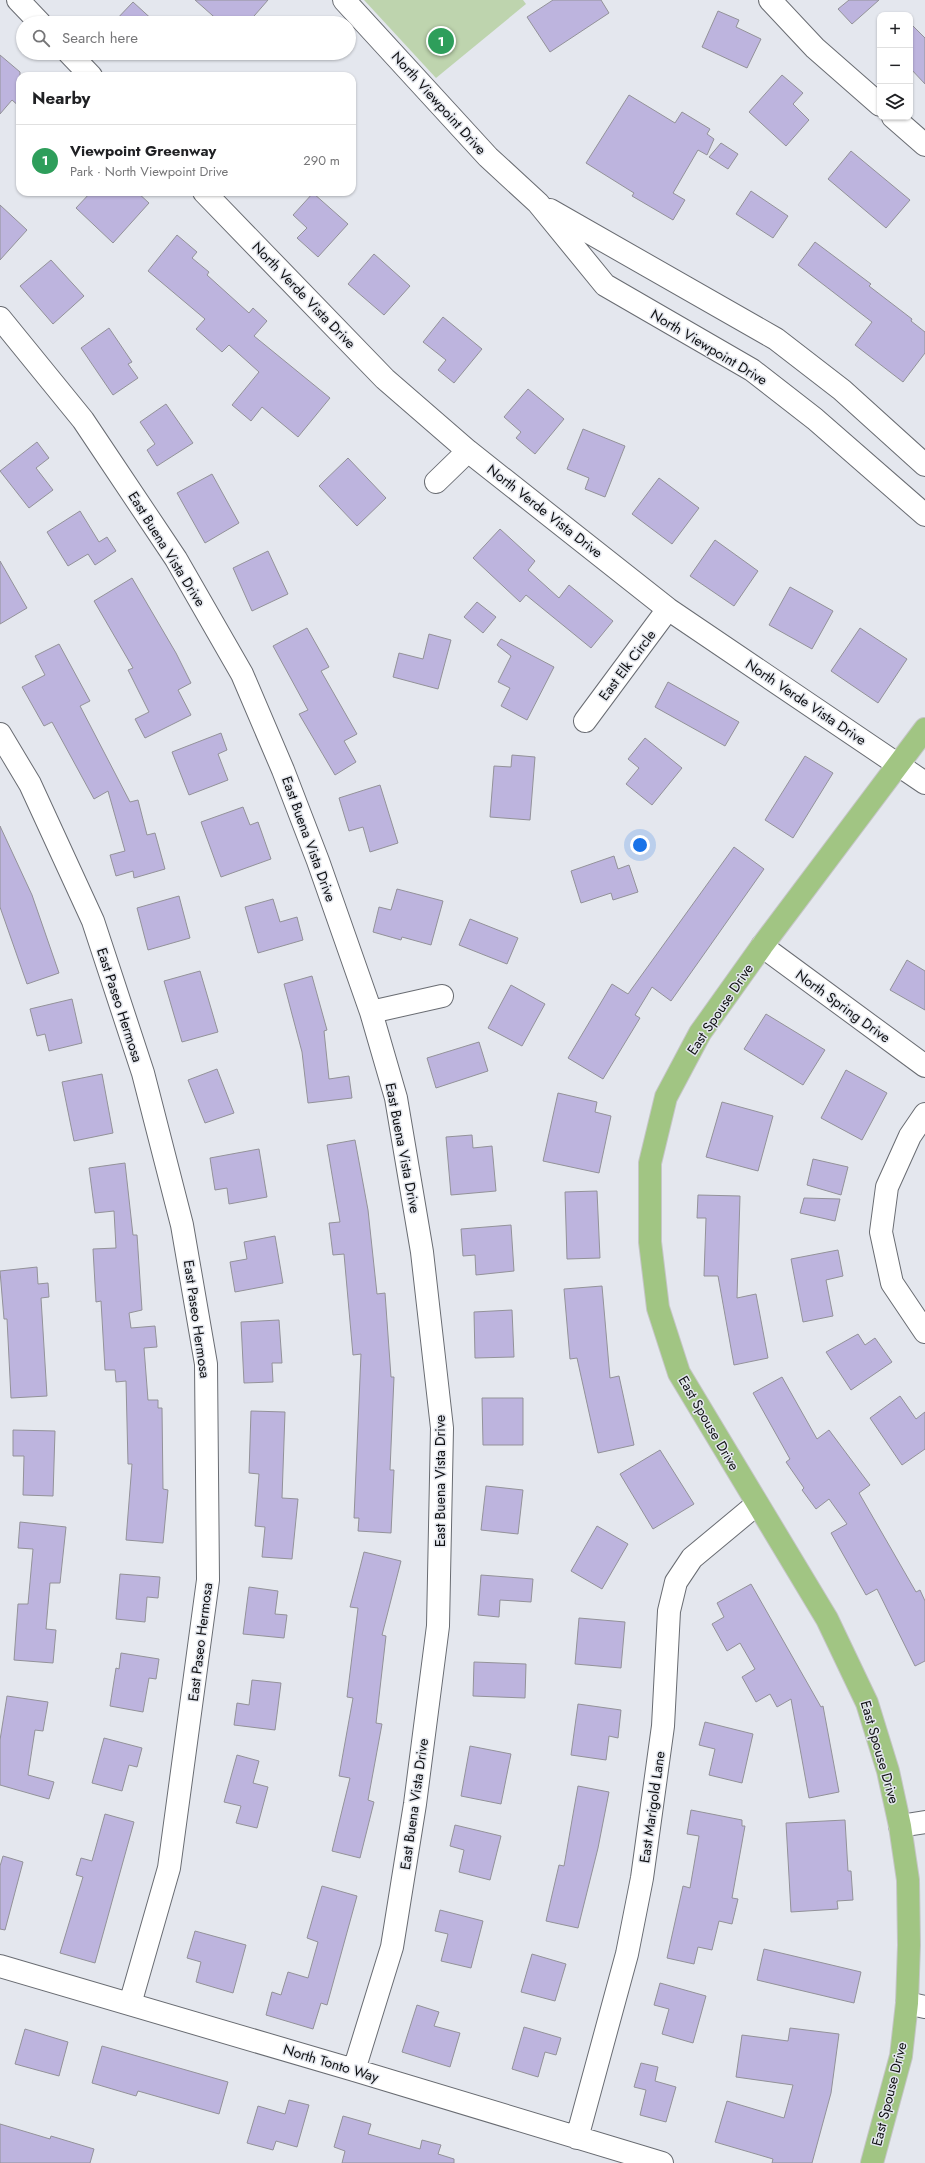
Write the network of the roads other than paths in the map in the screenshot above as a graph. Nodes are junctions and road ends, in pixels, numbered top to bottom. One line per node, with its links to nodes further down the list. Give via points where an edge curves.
1 (18, 0): 4 (street)
2 (344, 0): 11 (street, North Viewpoint Drive, via 488,157)
3 (770, 0): 7 (street, via 815,48)
4 (33, 16)
5 (76, 60): 6 (street)
6 (87, 72)
7 (877, 102)
8 (896, 120): 9 (street)
9 (925, 145)
10 (208, 196): 13 (street, North Verde Vista Drive, via 385,379)
11 (538, 203): 14 (street, North Viewpoint Drive, via 776,339 842,390); 16 (street, North Viewpoint Drive, via 605,285 752,370 815,419)
12 (0, 318): 25 (street, East Buena Vista Drive, via 83,420 176,559 242,674 318,861)
13 (468, 450): 15 (street); 17 (street, North Verde Vista Drive)
14 (925, 465)
15 (436, 482)
16 (925, 515)
17 (668, 610): 18 (street, East Elk Circle); 21 (street, North Verde Vista Drive)
18 (585, 721)
19 (925, 729): 21 (main road, East Spouse Drive)
20 (0, 734): 33 (street, East Paseo Hermosa, via 30,784 92,921 143,1073 182,1225 206,1364 208,1580 169,1868)
21 (899, 764): 22 (street, North Verde Vista Drive); 23 (main road, East Spouse Drive)
22 (925, 783)
23 (762, 946): 26 (street, North Spring Drive); 29 (main road, East Spouse Drive, via 700,1033 666,1097 650,1163 650,1242 658,1308 679,1372)
24 (442, 996): 25 (street)
25 (371, 1012): 35 (street, East Buena Vista Drive, via 396,1098 422,1252 442,1436 438,1626 415,1804 392,1947)
26 (925, 1066)
27 (925, 1114): 28 (street, via 910,1136 888,1187 881,1232 892,1283)
28 (925, 1332)
29 (757, 1504): 31 (main road, East Spouse Drive, via 826,1619 867,1703 888,1771); 36 (street, East Marigold Lane, via 692,1558 676,1582 669,1611 663,1726 642,1878 627,1954)
30 (925, 1822): 31 (street)
31 (900, 1826): 34 (main road, East Spouse Drive, via 908,1880 909,1945)
32 (0, 1966): 33 (street, North Tonto Way)
33 (130, 2004): 35 (street, North Tonto Way)
34 (916, 2005): 38 (main road, East Spouse Drive)
35 (354, 2070): 36 (street, North Tonto Way)
36 (577, 2138): 37 (street, North Tonto Way)
37 (662, 2163)
38 (872, 2163)

